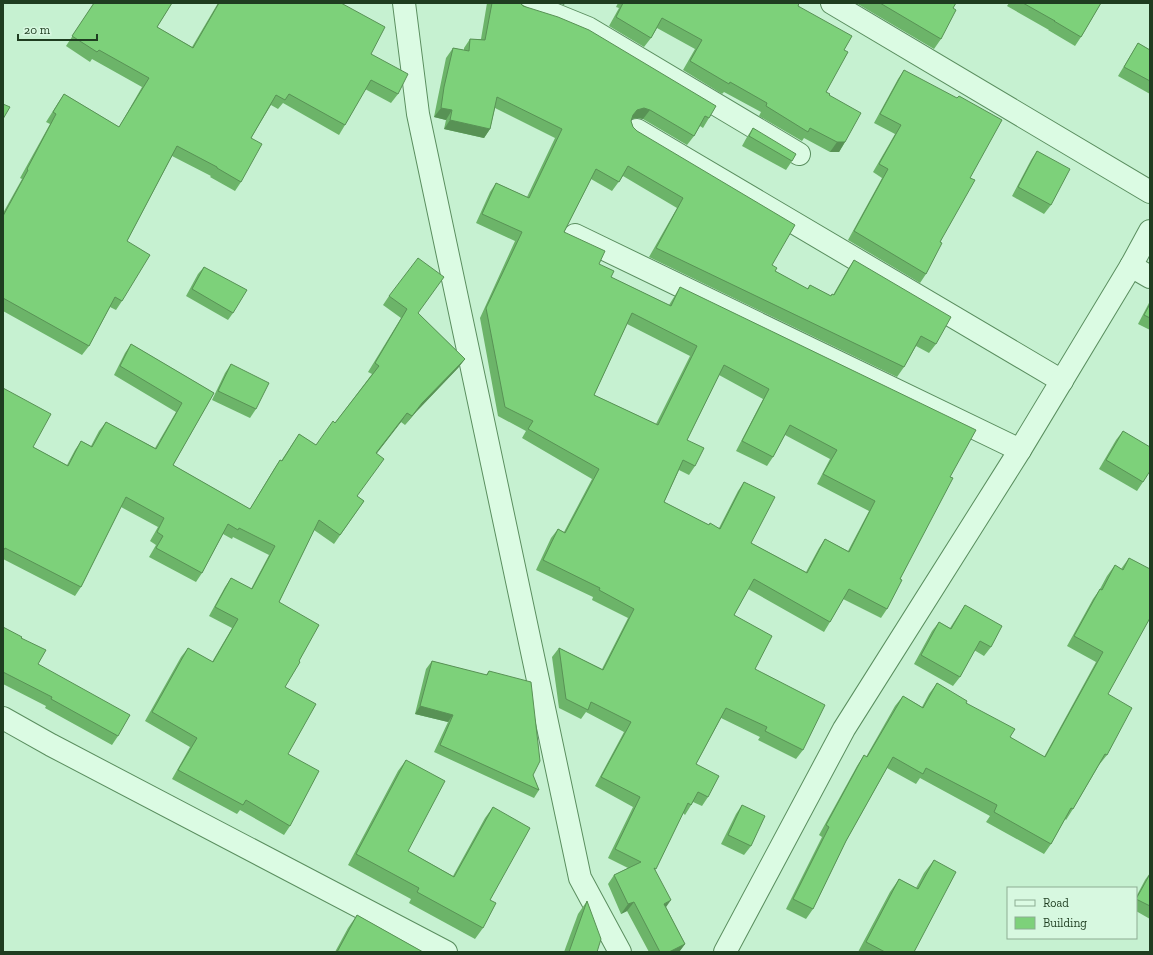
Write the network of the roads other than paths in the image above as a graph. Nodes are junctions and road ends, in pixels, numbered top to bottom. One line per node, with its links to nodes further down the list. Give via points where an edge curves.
1 (404, 3): 15 (street, via 418,114 580,878)
2 (521, 3): 5 (street, via 588,28)
3 (832, 3): 6 (street)
4 (637, 130): 11 (street)
5 (800, 154)
6 (1150, 192)
7 (1150, 231): 9 (street)
8 (575, 235): 12 (street)
9 (1131, 266): 10 (street); 11 (street)
10 (1150, 276)
11 (1062, 381): 12 (street)
12 (1020, 450): 16 (street, via 844,729)
13 (3, 718): 14 (street, via 51,746)
14 (436, 950)
15 (620, 952)
16 (725, 952)

